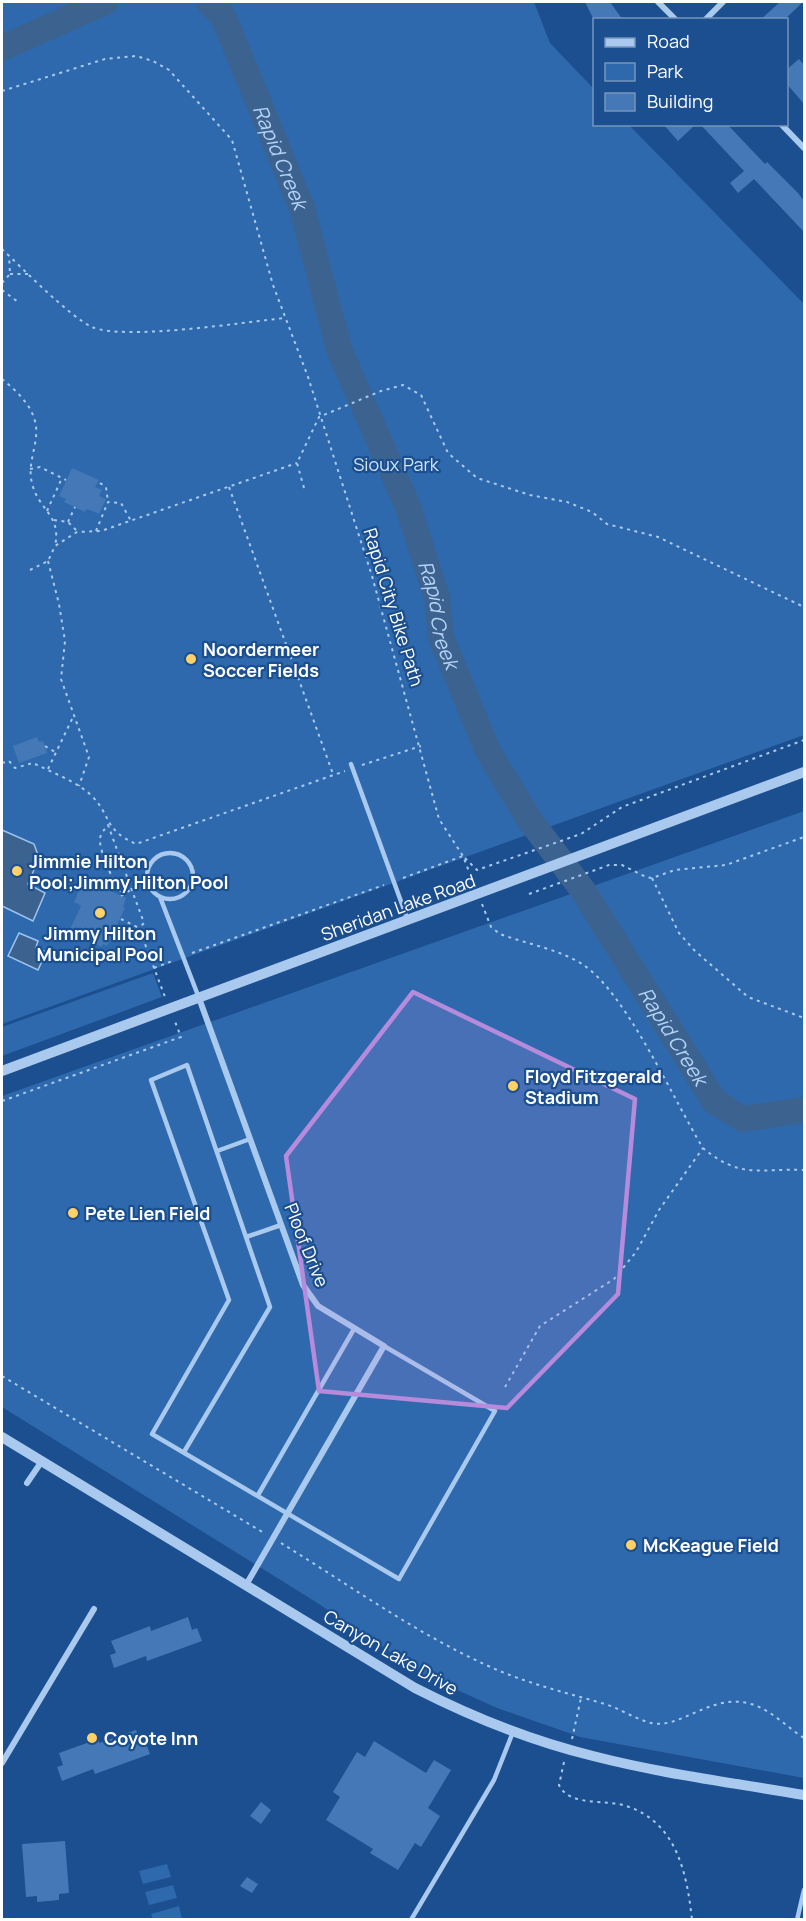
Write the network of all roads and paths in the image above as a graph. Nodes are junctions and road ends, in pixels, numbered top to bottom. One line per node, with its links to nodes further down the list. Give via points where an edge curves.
1 (658, 2): 3 (street)
2 (723, 2): 4 (street)
3 (674, 18)
4 (707, 18)
5 (2, 91): 15 (path, Rapid City Bike Path, via 126,56 153,61 169,70 232,140)
6 (783, 126): 7 (street)
7 (804, 148)
8 (2, 249): 9 (path)
9 (9, 256): 10 (path); 11 (path)
10 (10, 274): 11 (path); 12 (path)
11 (30, 274): 15 (path, via 81,321 110,332)
12 (2, 283)
13 (2, 290): 14 (path)
14 (18, 302)
15 (285, 318): 17 (path, Rapid City Bike Path)
16 (2, 379): 19 (path, via 16,390 35,419)
17 (319, 417): 18 (path); 36 (path, via 403,385 424,400 448,453 477,478 567,502 592,512 607,524 658,537); 40 (path, Rapid City Bike Path, via 372,576)
18 (297, 463): 23 (path); 24 (path)
19 (30, 469): 20 (path, via 40,467); 27 (path, via 35,495)
20 (62, 478): 21 (path); 27 (path)
21 (66, 480)
22 (100, 483): 25 (path, via 106,486)
23 (229, 487): 29 (path); 46 (path)
24 (304, 488)
25 (108, 502): 29 (path, via 121,503); 31 (path)
26 (75, 507): 30 (path)
27 (47, 511): 28 (path)
28 (54, 520): 30 (path); 33 (path)
29 (131, 521): 31 (path)
30 (68, 522): 32 (path)
31 (96, 531): 32 (path)
32 (77, 532): 33 (path)
33 (55, 546): 34 (path)
34 (48, 561): 35 (path); 37 (path, via 65,641 61,679)
35 (30, 570)
36 (804, 607)
37 (74, 715): 41 (path); 47 (path, via 88,757)
38 (804, 740): 50 (path, via 622,807 581,834 506,862 477,870)
39 (45, 746): 41 (path)
40 (421, 746): 43 (path); 50 (path, Rapid City Bike Path, via 439,819)
41 (57, 753): 44 (path)
42 (2, 763): 44 (path, via 9,760 15,768 33,763)
43 (352, 766): 46 (path); 52 (lane)
44 (48, 771): 47 (path)
45 (804, 772): 55 (street, Sheridan Lake Road)
46 (334, 775): 48 (path, via 147,842 136,844 122,838)
47 (79, 786): 48 (path, via 99,805)
48 (108, 825): 53 (path); 53 (path, via 100,843 122,894)
49 (804, 837): 51 (path, via 726,866 675,870)
50 (463, 856): 52 (path); 55 (path, Rapid City Bike Path)
51 (652, 878): 54 (path, via 622,865 604,866); 64 (path, via 679,933 695,951 748,997)
52 (393, 882): 58 (lane); 60 (path)
53 (132, 889): 59 (path, via 144,922)
54 (529, 894)
55 (479, 895): 58 (street, Sheridan Lake Road); 68 (path, Rapid City Bike Path, via 491,927 500,934 568,957 597,977 618,1002)
56 (159, 896): 56 (lane, via 175,898 188,890 193,876 183,857 161,855 150,864 149,886); 60 (lane)
57 (121, 918): 59 (path)
58 (408, 921): 62 (street, Sheridan Lake Road)
59 (139, 928): 61 (path)
60 (183, 956): 61 (path); 62 (lane)
61 (154, 968): 63 (path)
62 (199, 998): 63 (street, Sheridan Lake Road); 67 (street, Ploof Drive)
63 (170, 1009): 65 (street, Sheridan Lake Road); 66 (path, via 181,1037)
64 (804, 1018)
65 (2, 1071)
66 (2, 1101)
67 (250, 1139): 69 (lane); 71 (street, Ploof Drive)
68 (703, 1148): 70 (path, Rapid City Bike Path, via 726,1164 748,1172); 76 (path, via 659,1209 623,1270 540,1326)
69 (216, 1151): 72 (lane); 78 (lane, via 187,1065 151,1080 229,1300 152,1434)
70 (804, 1170)
71 (281, 1225): 72 (lane); 73 (street, Ploof Drive, via 308,1293 318,1306)
72 (246, 1237): 78 (lane, via 270,1307)
73 (354, 1329): 74 (street, Ploof Drive); 81 (lane)
74 (384, 1346): 82 (street); 82 (lane, via 495,1411 399,1579)
75 (2, 1376): 83 (path)
76 (505, 1387)
77 (2, 1437): 79 (street, Canyon Lake Drive)
78 (184, 1452): 81 (lane)
79 (42, 1461): 80 (street); 84 (street, Canyon Lake Drive)
80 (27, 1483)
81 (258, 1495): 82 (lane)
82 (289, 1513): 83 (street)
83 (274, 1539): 84 (street); 86 (path, via 470,1657 530,1683)
84 (246, 1585): 87 (street, Canyon Lake Drive, via 415,1688)
85 (94, 1609): 90 (street)
86 (581, 1698): 88 (path, via 657,1724 711,1704 751,1703); 89 (path)
87 (513, 1732): 89 (street, Canyon Lake Drive); 93 (lane, via 494,1780)
88 (804, 1738)
89 (568, 1750): 91 (street, Canyon Lake Drive); 94 (path, via 559,1779 564,1794 574,1799 626,1805 655,1822 682,1862)
90 (2, 1763)
91 (804, 1795)
92 (804, 1890): 95 (lane)
93 (411, 1920)
94 (692, 1920)
95 (797, 1920)

